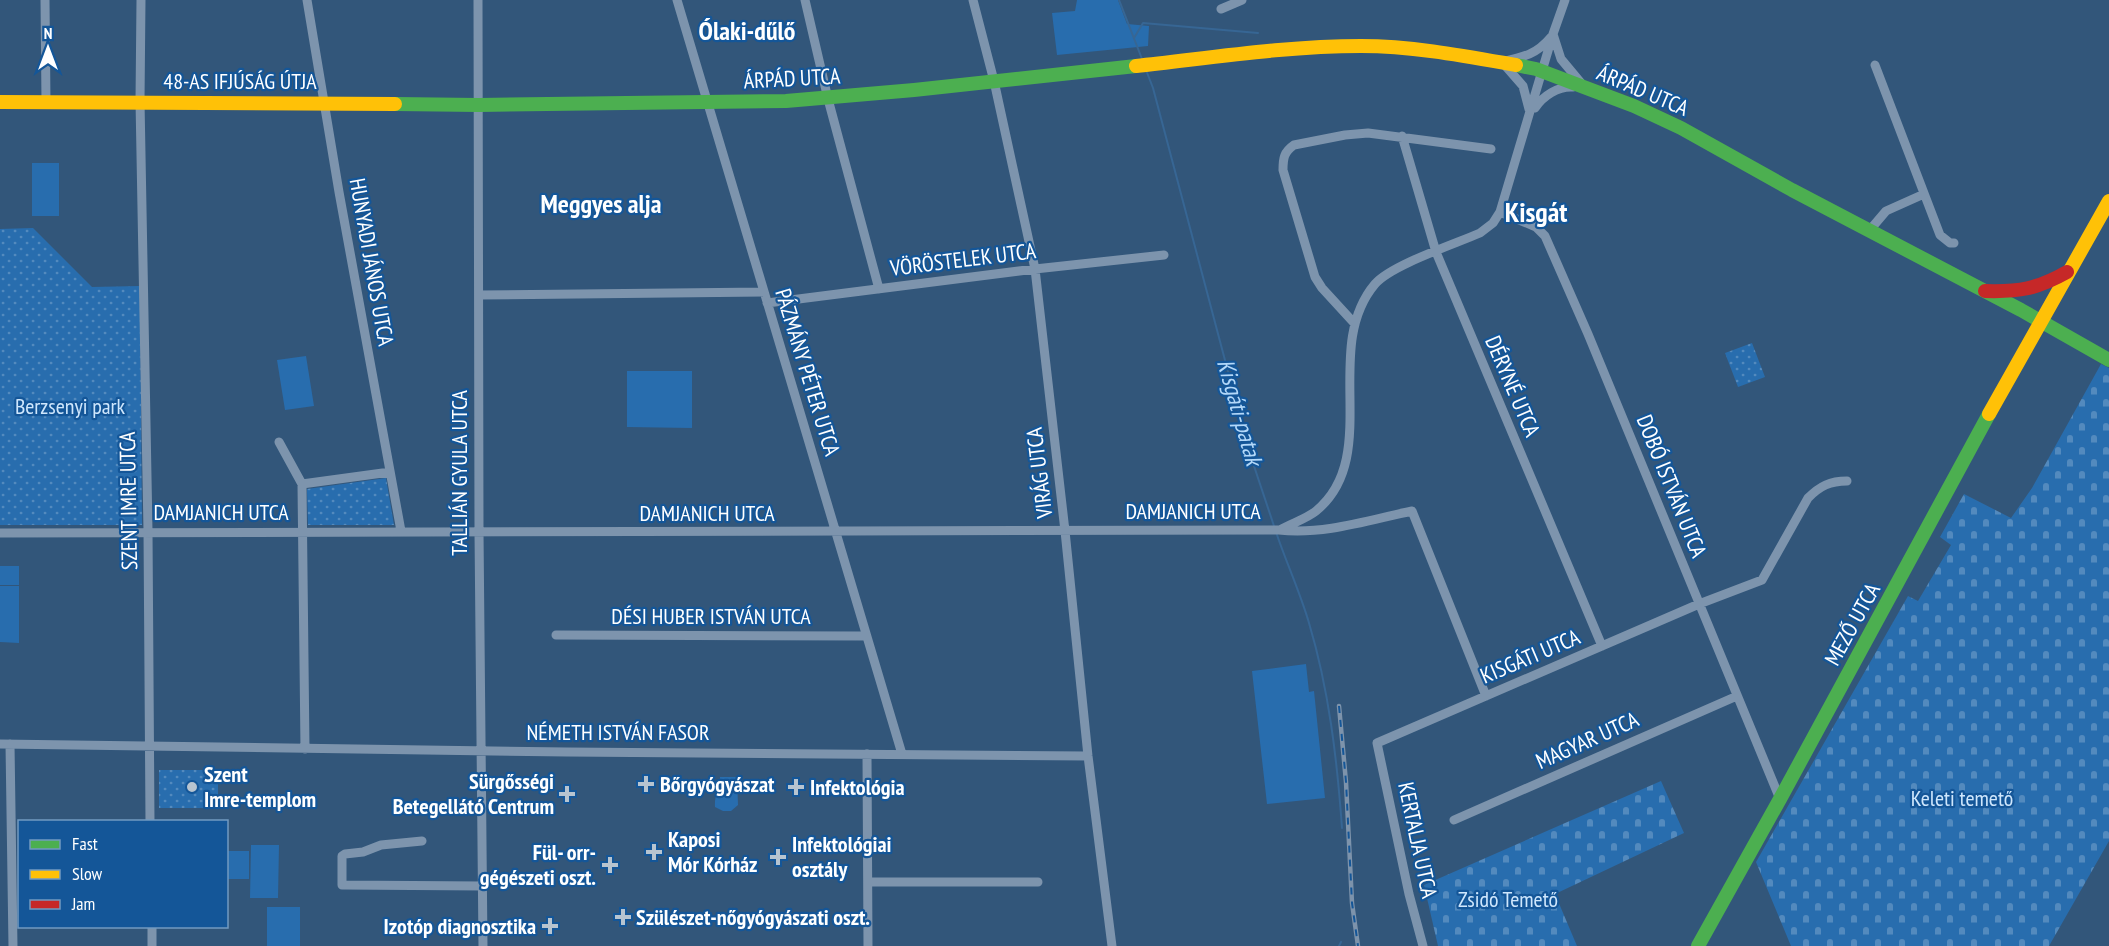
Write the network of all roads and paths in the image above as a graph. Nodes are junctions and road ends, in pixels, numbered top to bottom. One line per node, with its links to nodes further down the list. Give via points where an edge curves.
1 (45, 0): 20 (street)
2 (141, 0): 18 (street, SZENT IMRE UTCA)
3 (307, 0): 22 (street, HUNYADI JÁNOS UTCA)
4 (478, 0): 23 (street, TALLIÁN GYULA UTCA)
5 (677, 0): 21 (street, PÁZMÁNY PÉTER UTCA)
6 (805, 0): 17 (street)
7 (973, 0): 15 (street, VIRÁG UTCA)
8 (1242, 0): 10 (street)
9 (1565, 0): 11 (street)
10 (1221, 9)
11 (1553, 34): 12 (street, via 1535,52); 14 (street); 16 (street, via 1561,59)
12 (1502, 62): 14 (main road, ÁRPÁD UTCA); 15 (main road, ÁRPÁD UTCA, via 1444,52 1361,46 1185,59); 24 (street, via 1523,86)
13 (1875, 65): 27 (street)
14 (1543, 72): 16 (main road, ÁRPÁD UTCA); 24 (street)
15 (994, 81): 17 (main road, ÁRPÁD UTCA); 34 (street, VIRÁG UTCA)
16 (1585, 87): 24 (street, via 1566,86 1550,93); 30 (main road, ÁRPÁD UTCA, via 1681,128)
17 (828, 99): 21 (main road, ÁRPÁD UTCA); 36 (street)
18 (140, 101): 20 (main road, 48-AS IFJÚSÁG ÚTJA); 22 (main road, 48-AS IFJÚSÁG ÚTJA); 51 (street, SZENT IMRE UTCA)
19 (0, 102): 20 (main road, 48-AS IFJÚSÁG ÚTJA)
20 (46, 102)
21 (708, 102): 23 (main road, ÁRPÁD UTCA); 38 (street, PÁZMÁNY PÉTER UTCA)
22 (325, 103): 23 (main road, 48-AS IFJÚSÁG ÚTJA); 45 (street, HUNYADI JÁNOS UTCA)
23 (479, 105): 39 (street, TALLIÁN GYULA UTCA)
24 (1530, 115): 29 (street)
25 (1402, 136): 26 (street); 32 (street, DÉRYNÉ UTCA); 42 (street, via 1345,135 1294,145 1283,158 1283,170 1315,277)
26 (1491, 149)
27 (1924, 194): 30 (street, via 1886,212); 31 (street, via 1940,235)
28 (2109, 201): 35 (main road, MEZŐ UTCA)
29 (1500, 212): 32 (street, via 1480,233); 58 (street, DOBÓ ISTVÁN UTCA, via 1545,236)
30 (1869, 231): 37 (main road, ÁRPÁD UTCA)
31 (1954, 243)
32 (1436, 252): 42 (street, via 1391,271 1375,284); 61 (street, DÉRYNÉ UTCA)
33 (1164, 255): 34 (street, VÖRÖSTELEK UTCA)
34 (1035, 269): 36 (street, VÖRÖSTELEK UTCA); 53 (street, VIRÁG UTCA)
35 (2069, 270): 37 (main road, via 2032,290); 41 (main road, MEZŐ UTCA)
36 (879, 289): 40 (street, VÖRÖSTELEK UTCA)
37 (1985, 291): 41 (main road, ÁRPÁD UTCA)
38 (764, 292): 39 (street); 40 (street, PÁZMÁNY PÉTER UTCA)
39 (479, 294): 55 (street, TALLIÁN GYULA UTCA)
40 (767, 303): 56 (street, PÁZMÁNY PÉTER UTCA)
41 (2041, 322): 43 (main road, ÁRPÁD UTCA); 72 (main road, MEZŐ UTCA)
42 (1355, 324): 48 (street, via 1349,353 1347,457 1336,487)
43 (2109, 360)
44 (279, 442): 47 (street)
45 (390, 472): 47 (street); 52 (street, HUNYADI JÁNOS UTCA)
46 (1847, 481): 58 (street, KISGÁTI UTCA, via 1825,484 1808,498 1762,580)
47 (302, 484): 54 (street)
48 (1317, 511): 49 (street); 50 (street)
49 (1276, 530): 50 (street, DAMJANICH UTCA); 53 (street, DAMJANICH UTCA)
50 (1325, 530): 62 (street, DAMJANICH UTCA, via 1412,511)
51 (148, 531): 54 (street, DAMJANICH UTCA); 57 (street, DAMJANICH UTCA); 66 (street, SZENT IMRE UTCA)
52 (401, 531): 54 (street, DAMJANICH UTCA); 55 (street, DAMJANICH UTCA)
53 (1065, 531): 56 (street, DAMJANICH UTCA); 71 (street, VIRÁG UTCA)
54 (303, 532): 67 (street)
55 (479, 532): 56 (street, DAMJANICH UTCA); 68 (street, TALLIÁN GYULA UTCA)
56 (835, 532): 60 (street, PÁZMÁNY PÉTER UTCA)
57 (0, 533)
58 (1699, 604): 61 (street, KISGÁTI UTCA); 63 (street, DOBÓ ISTVÁN UTCA)
59 (556, 635): 60 (street, DÉSI HUBER ISTVÁN UTCA)
60 (866, 636): 70 (street, PÁZMÁNY PÉTER UTCA)
61 (1602, 646): 62 (street, KISGÁTI UTCA)
62 (1486, 696): 64 (street, KISGÁTI UTCA)
63 (1737, 696): 72 (street, DOBÓ ISTVÁN UTCA); 74 (street, MAGYAR UTCA)
64 (1377, 743): 85 (street, KERTALJA UTCA)
65 (5, 744): 66 (street, NÉMETH ISTVÁN FASOR); 80 (street)
66 (148, 747): 67 (street, NÉMETH ISTVÁN FASOR); 73 (street, SZENT IMRE UTCA)
67 (305, 749): 68 (street, NÉMETH ISTVÁN FASOR)
68 (481, 751): 69 (street, NÉMETH ISTVÁN FASOR); 78 (street, TALLIÁN GYULA UTCA)
69 (867, 754): 70 (street, NÉMETH ISTVÁN FASOR); 76 (street)
70 (902, 754): 71 (street, NÉMETH ISTVÁN FASOR)
71 (1088, 756): 84 (street, VIRÁG UTCA)
72 (1780, 799): 86 (main road, MEZŐ UTCA)
73 (150, 820)
74 (1454, 820)
75 (422, 840): 78 (street, via 345,854 342,885)
76 (868, 882): 77 (street); 83 (street)
77 (1038, 882)
78 (483, 886): 82 (street, TALLIÁN GYULA UTCA)
79 (152, 928): 81 (street)
80 (13, 946)
81 (152, 946)
82 (483, 946)
83 (868, 946)
84 (1112, 946)
85 (1423, 946)
86 (1698, 946)

